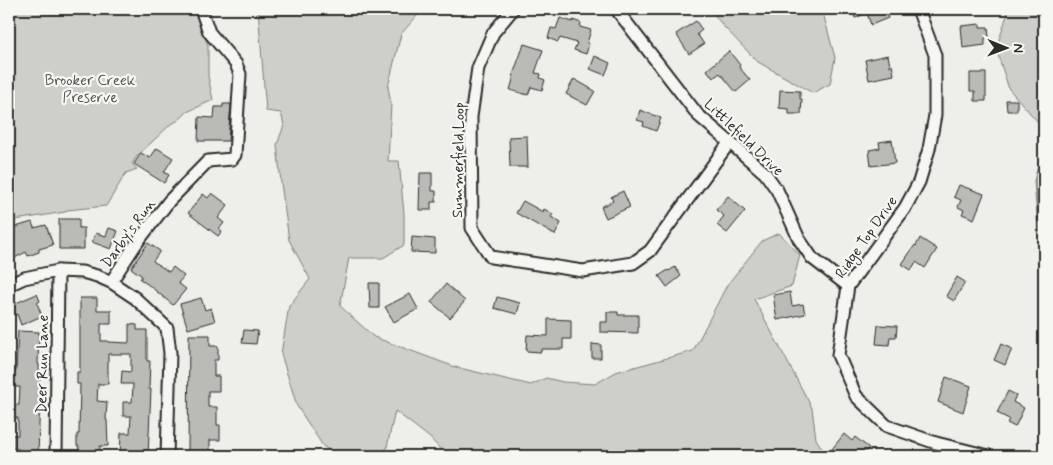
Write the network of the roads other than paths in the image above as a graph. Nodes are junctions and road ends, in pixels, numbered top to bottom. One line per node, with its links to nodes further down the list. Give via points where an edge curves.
1 (201, 9): 7 (street, Darby's Run, via 209,32 236,64 240,74 236,155 232,159 208,161 169,201)
2 (513, 9): 5 (street, Summerfield Loop, via 493,33 478,68 472,118 472,228 491,257 583,271 633,263 650,250)
3 (616, 9): 5 (street, Littlefield Drive, via 698,115)
4 (918, 9): 9 (street, Ridge Top Drive, via 935,56 935,116 929,149 919,182 905,208)
5 (729, 143): 9 (street, Littlefield Drive, via 764,172 777,190 799,239 812,258)
6 (58, 271): 7 (street, via 82,272); 8 (street, via 24,278); 10 (street, Deer Run Lane)
7 (111, 282): 11 (street, via 135,298 166,328 170,353)
8 (9, 285)
9 (848, 286): 12 (street, Ridge Top Drive, via 838,355 856,396 887,426)
10 (56, 456)
11 (167, 456)
12 (989, 456)

